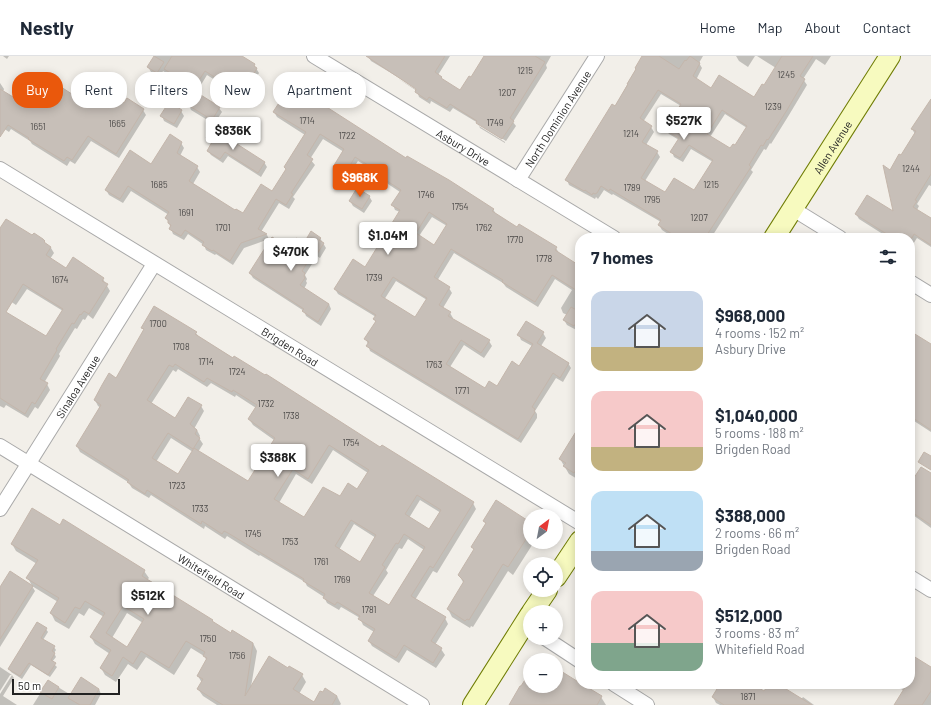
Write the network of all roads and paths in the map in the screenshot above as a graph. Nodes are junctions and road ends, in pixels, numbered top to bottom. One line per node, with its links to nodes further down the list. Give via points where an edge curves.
1 (597, 56): 5 (street, North Dominion Avenue)
2 (890, 56): 6 (street, Allen Avenue)
3 (316, 57): 5 (street, Asbury Drive)
4 (0, 169): 10 (street, Brigden Road)
5 (518, 180): 7 (street, Asbury Drive)
6 (793, 208): 8 (street, Allen Avenue); 9 (street)
7 (606, 233)
8 (777, 233)
9 (832, 233)
10 (154, 264): 14 (street, Sinaloa Avenue); 16 (street, Brigden Road)
11 (915, 285): 12 (street)
12 (931, 295)
13 (0, 446): 14 (street, Whitefield Road)
14 (28, 463): 15 (street, Sinaloa Avenue); 25 (street, Whitefield Road)
15 (0, 509)
16 (575, 520)
17 (575, 548): 18 (street)
18 (563, 566)
19 (915, 580): 20 (street)
20 (931, 590)
21 (523, 629): 26 (street)
22 (556, 645): 23 (street)
23 (575, 658)
24 (622, 689): 27 (street)
25 (422, 705)
26 (473, 705)
27 (647, 705)

